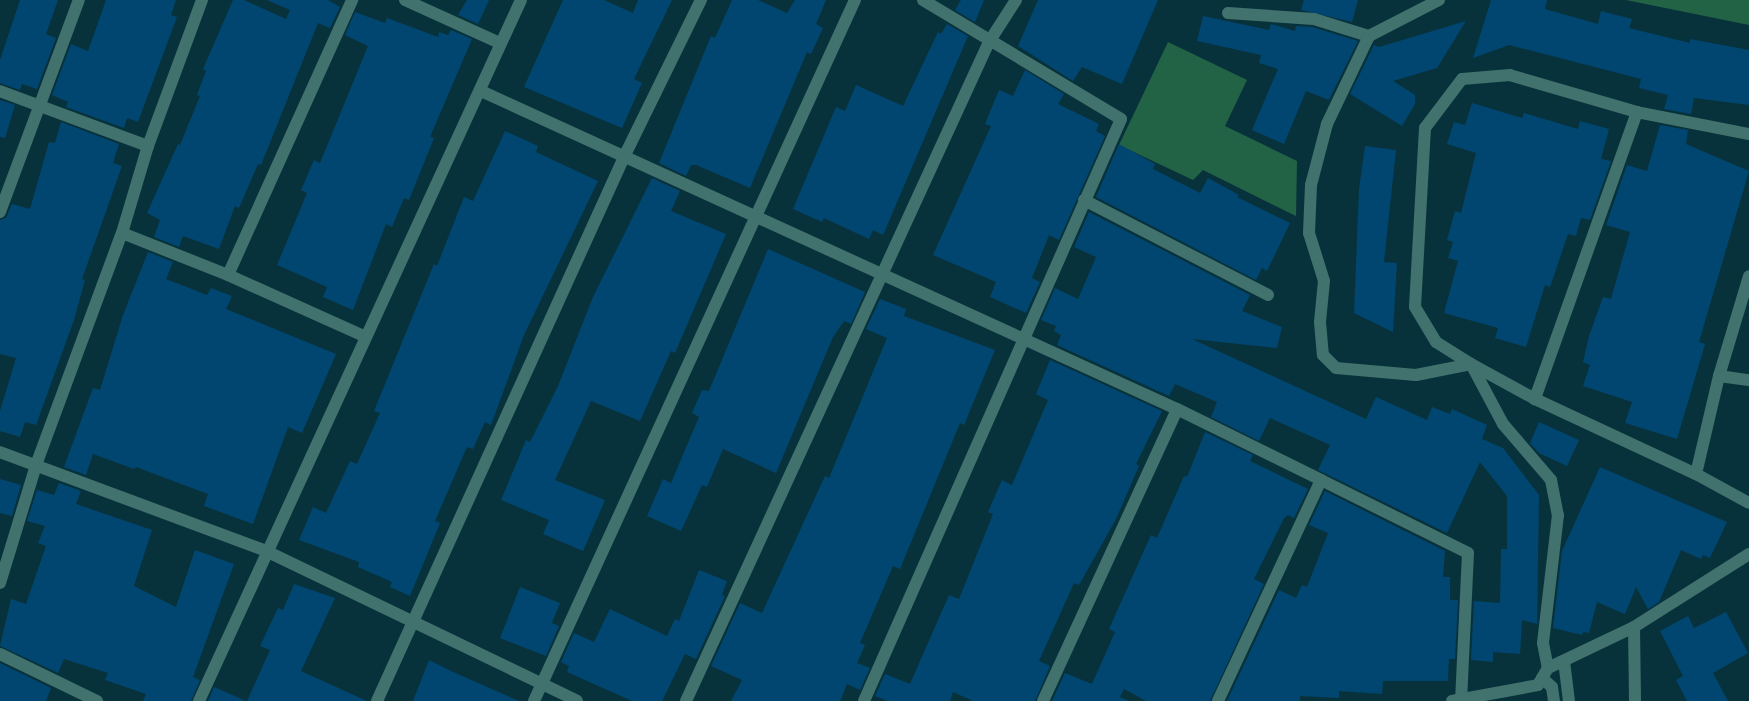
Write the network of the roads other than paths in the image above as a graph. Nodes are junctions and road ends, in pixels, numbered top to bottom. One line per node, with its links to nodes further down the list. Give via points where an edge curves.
1 (79, 0): 17 (street)
2 (202, 0): 20 (street)
3 (352, 0): 27 (street)
4 (405, 0): 14 (street)
5 (520, 0): 14 (street)
6 (701, 0): 21 (street)
7 (855, 0): 24 (street)
8 (923, 0): 13 (street)
9 (1016, 0): 13 (street)
10 (1439, 0): 12 (street)
11 (1228, 13): 12 (street, via 1314,19)
12 (1369, 36): 32 (street, via 1327,124 1311,184 1309,233 1324,281 1320,322 1323,355 1336,368 1416,375)
13 (989, 42): 22 (street, via 1121,119); 26 (street)
14 (500, 43): 16 (street)
15 (0, 92): 17 (street)
16 (481, 92): 21 (street); 30 (street)
17 (40, 106): 20 (street); 23 (street)
18 (1637, 112): 19 (street); 32 (street, via 1510,75 1462,79 1425,128 1415,307 1436,342); 35 (street)
19 (1749, 134)
20 (148, 146): 25 (street)
21 (624, 157): 24 (street); 45 (street)
22 (1084, 200): 29 (street); 31 (street)
23 (0, 212)
24 (753, 216): 26 (street); 50 (street)
25 (122, 233): 27 (street); 38 (street)
26 (881, 274): 31 (street); 57 (street)
27 (228, 275): 30 (street)
28 (1749, 276): 33 (street)
29 (1268, 295)
30 (366, 337): 42 (street)
31 (1024, 338): 36 (street); 58 (street)
32 (1471, 364): 35 (street); 49 (street, via 1503,424 1552,480 1558,515 1543,643)
33 (1719, 376): 34 (street); 39 (street)
34 (1749, 380)
35 (1535, 399): 39 (street)
36 (1177, 409): 40 (street); 59 (street)
37 (0, 452): 38 (street)
38 (36, 465): 42 (street); 44 (street)
39 (1696, 474): 41 (street)
40 (1321, 480): 51 (street, via 1468,553); 60 (street)
41 (1749, 503)
42 (266, 551): 45 (street); 53 (street)
43 (1749, 554): 46 (street)
44 (0, 583)
45 (413, 623): 50 (street); 54 (street)
46 (1634, 627): 48 (street); 63 (street)
47 (0, 654): 52 (street)
48 (1564, 661): 49 (street); 62 (street)
49 (1545, 673): 51 (street, via 1538,685); 61 (street)
50 (541, 684): 55 (street); 56 (street)
51 (1456, 700)
52 (97, 701)
53 (200, 701)
54 (377, 701)
55 (534, 701)
56 (577, 701)
57 (686, 701)
58 (864, 701)
59 (1043, 701)
60 (1218, 701)
61 (1554, 701)
62 (1569, 701)
63 (1635, 701)

